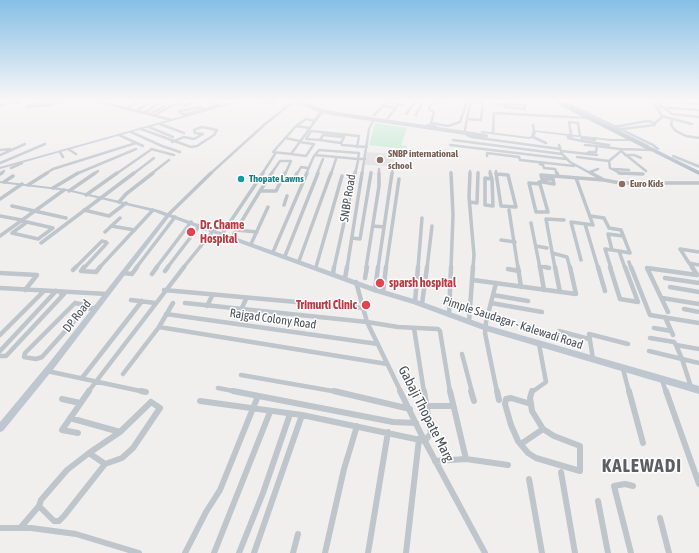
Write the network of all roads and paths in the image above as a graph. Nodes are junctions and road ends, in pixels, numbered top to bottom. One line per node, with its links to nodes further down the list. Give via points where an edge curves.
1 (149, 127): 22 (street); 32 (street)
2 (166, 127): 31 (street)
3 (264, 127): 146 (street, via 202,181)
4 (295, 127): 34 (street)
5 (302, 127): 19 (street)
6 (370, 127): 55 (street, SNBP Road)
7 (433, 127): 23 (street)
8 (437, 127): 23 (street)
9 (442, 127): 23 (street)
10 (452, 127): 23 (street)
11 (466, 127): 27 (street)
12 (493, 127): 28 (street)
13 (534, 127): 25 (street)
14 (570, 127): 20 (street); 29 (street)
15 (603, 127): 24 (street)
16 (610, 127): 56 (main road, bridge)
17 (629, 127): 21 (street)
18 (673, 127): 36 (street, via 686,136)
19 (310, 128): 40 (street)
20 (579, 128): 35 (street)
21 (618, 128): 24 (street); 56 (street, via 654,145)
22 (141, 129): 26 (street); 41 (street)
23 (448, 129): 27 (street)
24 (609, 130): 39 (street)
25 (534, 131): 29 (street); 33 (street)
26 (131, 132): 30 (street); 47 (street)
27 (465, 133): 28 (street); 62 (street, via 472,137)
28 (492, 133): 33 (street)
29 (571, 134): 35 (street)
30 (119, 135): 42 (street); 57 (street)
31 (184, 135): 41 (street); 41 (street, via 194,139 203,135 193,132 200,127 217,130 214,135 194,147)
32 (173, 137)
33 (533, 137): 44 (street)
34 (285, 138): 40 (street); 68 (street, via 273,152)
35 (581, 138): 39 (street); 51 (street)
36 (699, 138)
37 (320, 140): 43 (street); 43 (street, via 323,135 344,137); 53 (street, via 306,138 312,131 359,136)
38 (453, 140): 62 (street)
39 (629, 140): 56 (street)
40 (300, 141): 68 (street); 68 (street, via 314,144 306,156)
41 (172, 142)
42 (136, 143): 52 (street); 125 (street, via 53,169)
43 (341, 143): 53 (street, via 342,146)
44 (546, 143)
45 (25, 144): 65 (street)
46 (45, 144): 88 (street)
47 (159, 144): 59 (street); 64 (street)
48 (450, 145): 83 (street)
49 (559, 145): 62 (street)
50 (585, 145): 54 (street)
51 (609, 145)
52 (143, 146)
53 (357, 146): 55 (street)
54 (597, 146): 61 (street); 69 (street, via 596,152)
55 (367, 147): 82 (street, SNBP Road)
56 (652, 148): 61 (street); 77 (main road)
57 (68, 149): 63 (street); 66 (street)
58 (136, 149): 128 (street, via 81,172)
59 (152, 149): 70 (street); 132 (street)
60 (0, 150): 65 (street, via 10,149)
61 (621, 150): 72 (street); 86 (street)
62 (561, 151): 69 (street); 83 (street)
63 (60, 152): 75 (street); 89 (street)
64 (180, 152)
65 (0, 154)
66 (76, 154)
67 (275, 154): 169 (street)
68 (291, 154)
69 (586, 154): 71 (street)
70 (174, 155)
71 (597, 155)
72 (625, 155): 79 (street); 104 (street)
73 (314, 156): 95 (street)
74 (486, 156): 91 (street, via 487,152 519,157 520,160)
75 (63, 157)
76 (577, 157): 86 (street)
77 (671, 157): 92 (main road); 96 (street); 113 (street)
78 (154, 158): 134 (street)
79 (641, 158)
80 (323, 159): 185 (street)
81 (336, 159): 187 (street)
82 (364, 159): 85 (street); 173 (street, SNBP Road)
83 (566, 159): 91 (street)
84 (169, 160): 138 (street, via 126,194)
85 (358, 160): 85 (street, via 317,155 315,155 319,150 352,153 359,154); 200 (street)
86 (609, 161): 99 (street)
87 (527, 162): 116 (street, via 555,169)
88 (0, 163)
89 (22, 163): 93 (street); 94 (street)
90 (396, 164): 126 (street, via 393,168)
91 (576, 166): 109 (street)
92 (689, 166): 96 (main road); 113 (main road)
93 (0, 168)
94 (11, 168)
95 (308, 168): 118 (street, via 301,167 293,180); 136 (street)
96 (699, 168)
97 (379, 169): 159 (street)
98 (598, 169): 109 (street)
99 (611, 169): 100 (street); 112 (street, via 622,174)
100 (629, 170)
101 (4, 171): 111 (street)
102 (470, 171): 137 (street)
103 (490, 171): 120 (street)
104 (646, 171)
105 (98, 172): 129 (street)
106 (371, 172): 173 (street, via 360,239)
107 (452, 172): 246 (street, via 454,215)
108 (478, 172): 137 (street, via 477,203)
109 (590, 172): 122 (street)
110 (496, 173): 110 (street, via 508,175 516,207 502,206)
111 (0, 174)
112 (643, 174)
113 (699, 174)
114 (13, 176): 123 (street)
115 (342, 176): 192 (street)
116 (558, 176): 117 (street); 121 (street)
117 (576, 178): 122 (street); 147 (street)
118 (282, 179): 130 (street, via 275,192); 130 (street, via 292,161 280,161)
119 (399, 179): 127 (street)
120 (492, 179): 120 (street, via 494,206 485,204 485,178)
121 (541, 180): 121 (street, via 544,198 548,212 536,212 529,183)
122 (604, 180): 124 (street, via 620,183)
123 (2, 182): 125 (street, Pimple Saudagar - Kalewadi Road)
124 (699, 184)
125 (25, 185): 128 (street, Pimple Saudagar - Kalewadi Road); 131 (street)
126 (391, 186): 127 (street); 161 (street)
127 (398, 187): 219 (street)
128 (53, 188): 129 (street, Pimple Saudagar - Kalewadi Road)
129 (67, 190): 132 (street, Pimple Saudagar - Kalewadi Road); 144 (street)
130 (260, 191): 166 (street)
131 (2, 195): 135 (street)
132 (86, 195): 134 (street, Pimple Saudagar - Kalewadi Road)
133 (288, 196): 136 (street, via 285,203)
134 (101, 198): 138 (street, Pimple Saudagar - Kalewadi Road); 141 (street)
135 (0, 199)
136 (293, 202): 182 (street)
137 (470, 202): 205 (street)
138 (123, 203): 141 (street, via 110,216); 142 (street, Pimple Saudagar - Kalewadi Road)
139 (12, 206): 144 (street)
140 (268, 207): 168 (street)
141 (84, 210): 176 (street)
142 (153, 210): 146 (street, Pimple Saudagar - Kalewadi Road); 164 (street)
143 (509, 210): 175 (street)
144 (36, 211): 148 (street); 151 (street)
145 (0, 216): 151 (street)
146 (172, 216): 154 (street, Pimple Saudagar - Kalewadi Road); 222 (street, DP Road)
147 (590, 216): 156 (street, via 593,225); 171 (street, via 604,218 609,228 621,230)
148 (66, 218)
149 (120, 218): 158 (street)
150 (422, 218): 230 (street)
151 (21, 220): 153 (street); 162 (street)
152 (564, 220): 184 (street, via 546,219)
153 (27, 222): 163 (street); 163 (street, via 53,228 38,239 12,233)
154 (191, 222): 157 (street, Pimple Saudagar - Kalewadi Road); 199 (street)
155 (531, 223): 178 (street)
156 (585, 224): 186 (street, via 572,222); 217 (street)
157 (200, 225): 165 (street, Pimple Saudagar - Kalewadi Road); 196 (street)
158 (111, 226): 164 (street); 167 (street)
159 (373, 226): 161 (street); 203 (street)
160 (432, 226): 235 (street)
161 (384, 227): 214 (street)
162 (10, 229): 163 (street); 170 (street)
163 (16, 230)
164 (134, 230): 195 (street, via 96,272)
165 (213, 230): 169 (street, Pimple Saudagar - Kalewadi Road); 213 (street)
166 (236, 230): 168 (street); 172 (street)
167 (105, 232)
168 (257, 232): 177 (street)
169 (222, 234): 172 (street, Pimple Saudagar - Kalewadi Road)
170 (0, 236)
171 (623, 236): 180 (street, via 608,234); 181 (street, via 630,253)
172 (232, 237): 177 (street, Pimple Saudagar - Kalewadi Road)
173 (352, 238): 202 (street, SNBP Road)
174 (501, 240): 175 (street)
175 (515, 242): 197 (street)
176 (41, 243)
177 (251, 244): 182 (street, Pimple Saudagar - Kalewadi Road)
178 (536, 246): 179 (street); 191 (street)
179 (547, 248)
180 (612, 250): 181 (street); 181 (street, via 605,249 620,299 638,302)
181 (619, 251)
182 (273, 252): 185 (street, Pimple Saudagar - Kalewadi Road)
183 (699, 252): 189 (street, via 680,249)
184 (552, 253): 220 (street); 220 (street, via 567,257 576,293)
185 (285, 256): 187 (street, Pimple Saudagar - Kalewadi Road)
186 (581, 260)
187 (299, 261): 192 (street, Pimple Saudagar - Kalewadi Road)
188 (629, 262): 247 (street, via 650,315)
189 (689, 263): 190 (street); 201 (street)
190 (699, 265)
191 (539, 266): 193 (street); 215 (street)
192 (316, 267): 200 (street, Pimple Saudagar - Kalewadi Road)
193 (550, 268)
194 (508, 269): 197 (street)
195 (81, 271): 195 (street, via 107,243 102,241 73,270)
196 (165, 271)
197 (519, 271): 209 (street)
198 (0, 272): 212 (street, via 37,275)
199 (152, 274)
200 (333, 274): 202 (street, Pimple Saudagar - Kalewadi Road)
201 (698, 276): 225 (street, via 648,268)
202 (346, 278): 206 (street, Pimple Saudagar - Kalewadi Road)
203 (365, 278)
204 (665, 278): 208 (street)
205 (473, 280): 207 (street); 249 (street)
206 (356, 282): 214 (street, Pimple Saudagar - Kalewadi Road); 238 (street, Gabaji Thopate Marg)
207 (496, 283): 209 (street); 223 (street)
208 (699, 283)
209 (521, 287): 215 (street)
210 (670, 287): 221 (street)
211 (0, 288): 212 (street)
212 (25, 290): 216 (street)
213 (164, 290): 224 (street); 231 (street)
214 (375, 290): 219 (street, Pimple Saudagar - Kalewadi Road)
215 (544, 290): 220 (street)
216 (43, 291): 218 (street); 256 (street)
217 (605, 291)
218 (54, 292): 222 (street); 263 (street); 267 (street, via 64,294 6,356)
219 (383, 292): 230 (street, Pimple Saudagar - Kalewadi Road)
220 (560, 292)
221 (699, 292)
222 (107, 294): 239 (street, DP Road)
223 (493, 295): 229 (street); 234 (street)
224 (212, 296): 226 (street); 237 (street)
225 (662, 298): 236 (street); 243 (street)
226 (246, 299): 238 (street); 241 (street)
227 (132, 300): 228 (street)
228 (142, 301): 231 (street); 276 (street)
229 (528, 301)
230 (415, 302): 235 (street, Pimple Saudagar - Kalewadi Road)
231 (155, 303): 278 (street)
232 (173, 303): 245 (street)
233 (185, 303): 237 (street)
234 (491, 303): 242 (street); 253 (street)
235 (422, 304): 246 (street, Pimple Saudagar - Kalewadi Road)
236 (699, 304)
237 (207, 306): 241 (street)
238 (363, 308): 248 (street, Gabaji Thopate Marg)
239 (91, 309): 239 (street, via 85,305 72,304 24,357 40,359); 273 (street, DP Road)
240 (684, 309): 244 (street)
241 (241, 310): 248 (street)
242 (542, 312)
243 (668, 312)
244 (699, 312)
245 (166, 314): 251 (street); 259 (street, Rajgad Colony Road)
246 (449, 315): 249 (street, Pimple Saudagar - Kalewadi Road)
247 (665, 317): 250 (street); 254 (street, via 672,333)
248 (367, 322): 252 (street); 259 (street, Gabaji Thopate Marg)
249 (469, 322): 253 (street, Pimple Saudagar - Kalewadi Road)
250 (699, 323)
251 (159, 327): 271 (street); 274 (street)
252 (414, 328): 290 (street); 291 (street, via 440,330)
253 (486, 328): 260 (street, Pimple Saudagar - Kalewadi Road); 285 (street)
254 (654, 328)
255 (558, 331): 258 (street)
256 (0, 335)
257 (650, 338): 262 (street, via 674,342)
258 (589, 339): 261 (street, via 589,334); 269 (street)
259 (378, 344): 271 (street, Gabaji Thopate Marg)
260 (539, 344): 269 (street, Pimple Saudagar - Kalewadi Road); 289 (street, via 546,382 532,391)
261 (628, 344)
262 (676, 345): 264 (street); 268 (street)
263 (0, 349)
264 (699, 350)
265 (649, 351): 268 (street)
266 (462, 354): 287 (street)
267 (0, 356)
268 (682, 359): 270 (street); 279 (street)
269 (593, 360): 272 (street, Pimple Saudagar - Kalewadi Road)
270 (699, 363)
271 (387, 364): 293 (street, Gabaji Thopate Marg)
272 (623, 369): 277 (street, Pimple Saudagar - Kalewadi Road); 306 (street)
273 (47, 371): 276 (street); 300 (street, DP Road)
274 (123, 374)
275 (241, 375): 293 (street)
276 (82, 378): 278 (street)
277 (662, 380): 279 (street, Pimple Saudagar - Kalewadi Road); 315 (street)
278 (97, 381): 282 (street); 288 (street)
279 (691, 387): 281 (street, Pimple Saudagar - Kalewadi Road)
280 (218, 388): 283 (street)
281 (699, 390)
282 (146, 392)
283 (258, 396): 292 (street); 298 (street, via 393,422)
284 (62, 399): 288 (street)
285 (499, 400)
286 (200, 401): 292 (street)
287 (474, 401)
288 (80, 403): 297 (street)
289 (531, 404): 301 (street, via 532,411); 307 (street, via 512,398 506,399 511,425)
290 (427, 406): 291 (street); 305 (street, via 431,433)
291 (452, 406): 309 (street)
292 (253, 409): 294 (street); 324 (street, via 220,490)
293 (410, 409): 298 (street, Gabaji Thopate Marg)
294 (270, 412): 295 (street); 325 (street)
295 (290, 414): 296 (street); 326 (street)
296 (302, 415): 299 (street); 327 (street)
297 (70, 418): 302 (street); 304 (street, via 62,430)
298 (416, 423): 305 (street, Gabaji Thopate Marg)
299 (357, 426): 303 (street); 329 (street, via 344,469)
300 (0, 428)
301 (543, 428): 307 (street); 307 (street, via 554,436 579,444 580,471 536,458)
302 (120, 432): 308 (street); 311 (street, via 151,402 160,408 133,448 122,458)
303 (388, 432): 305 (street); 330 (street)
304 (78, 433)
305 (422, 440): 310 (street, Gabaji Thopate Marg); 331 (street)
306 (643, 443)
307 (521, 444)
308 (89, 453): 311 (street); 318 (street, via 67,470 41,500)
309 (466, 459): 310 (street); 312 (street)
310 (435, 461): 332 (street, Gabaji Thopate Marg)
311 (105, 464): 318 (street, via 59,521 54,521)
312 (508, 465)
313 (561, 472): 334 (street)
314 (529, 479): 333 (street)
315 (699, 484)
316 (633, 486): 336 (street, via 614,486)
317 (598, 501): 335 (street)
318 (39, 506): 320 (street)
319 (660, 518): 337 (street)
320 (21, 527): 321 (street); 323 (street, via 76,534)
321 (0, 528)
322 (298, 534): 328 (street)
323 (139, 553)
324 (185, 553)
325 (214, 553)
326 (239, 553)
327 (254, 553)
328 (292, 553)
329 (325, 553)
330 (368, 553)
331 (406, 553)
332 (486, 553)
333 (542, 553)
334 (574, 553)
335 (608, 553)
336 (631, 553)
337 (669, 553)

